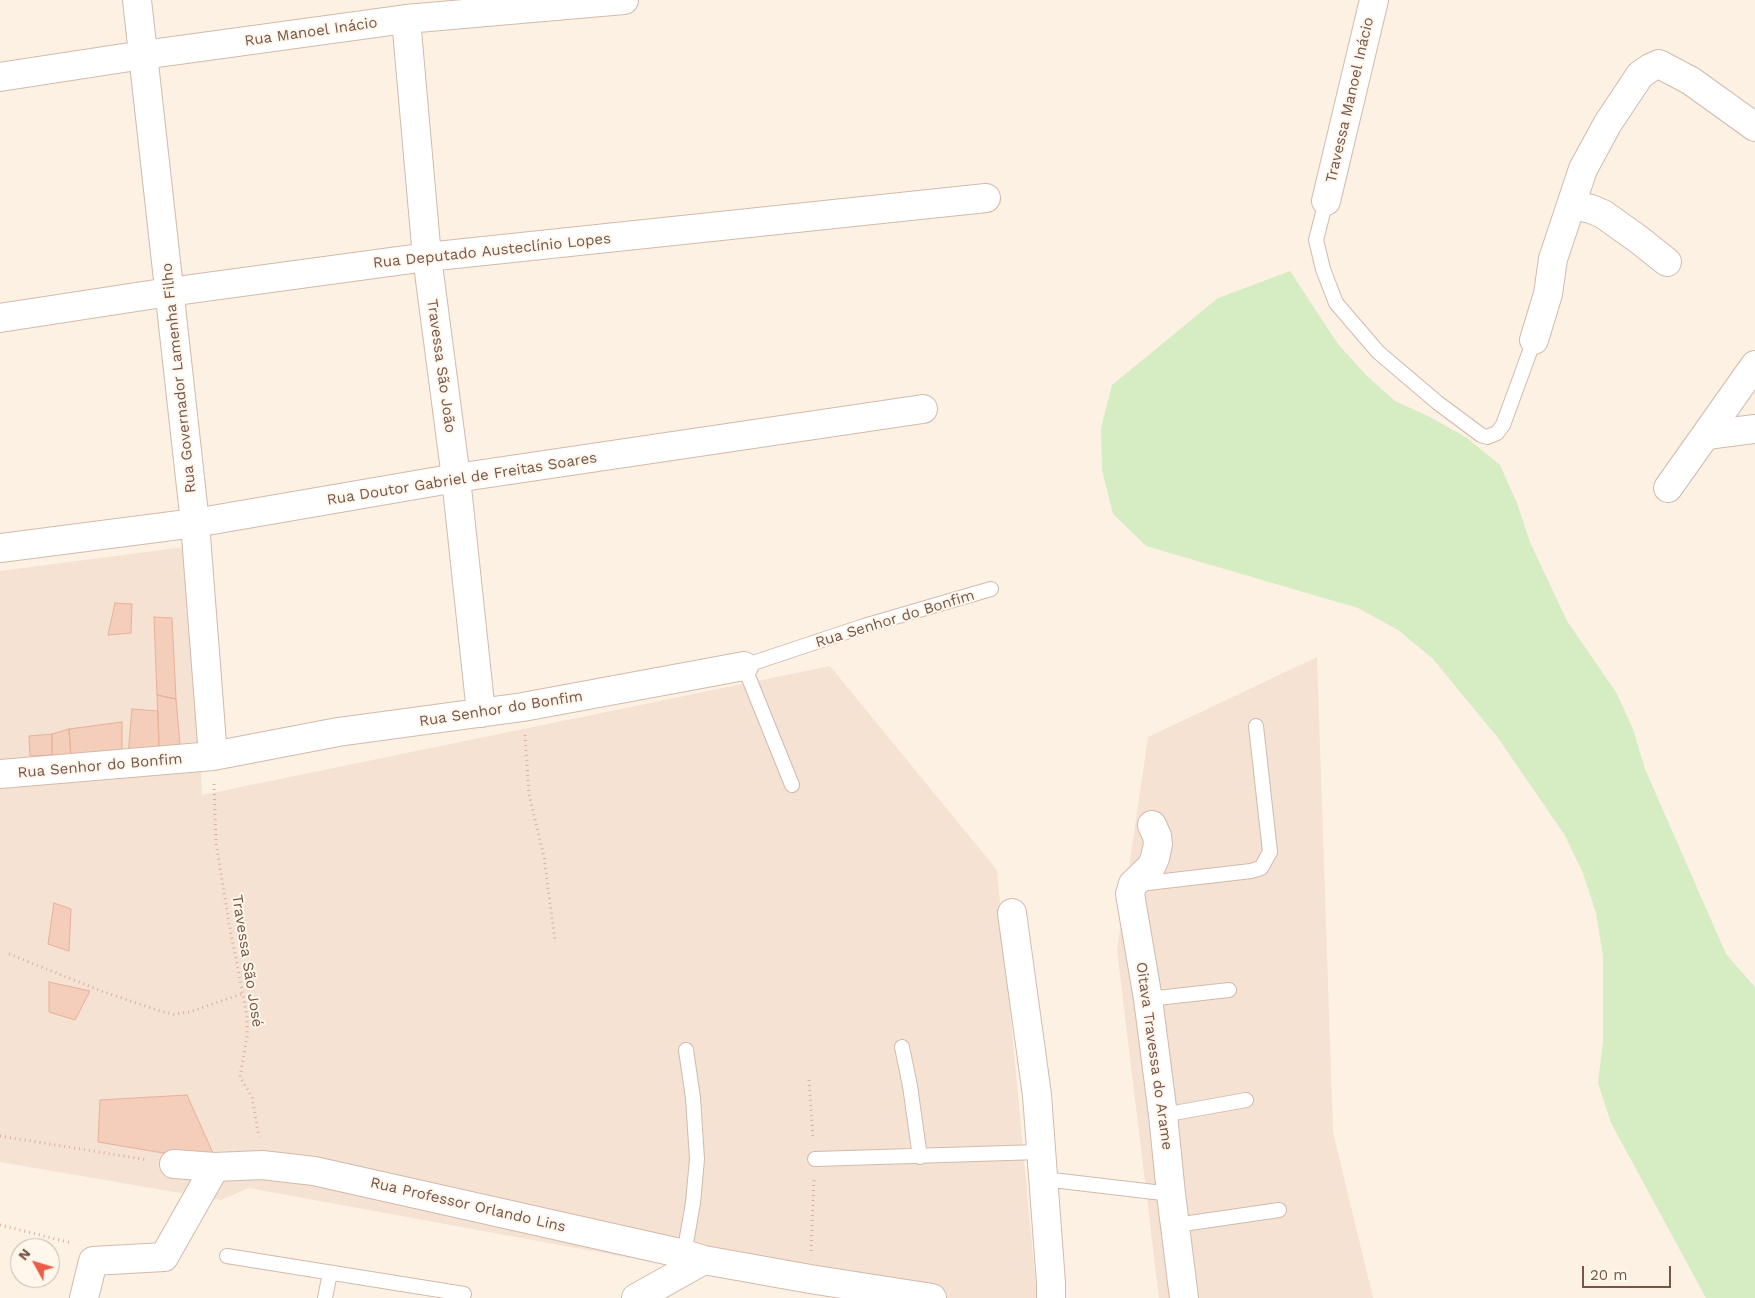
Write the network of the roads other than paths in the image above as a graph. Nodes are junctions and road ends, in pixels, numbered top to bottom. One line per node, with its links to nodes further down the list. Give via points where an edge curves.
1 (137, 0): 5 (street, Rua Governador Lamenha Filho)
2 (624, 0): 4 (street, Rua Manoel Inácio)
3 (1374, 0): 9 (street, Travessa Manoel Inácio)
4 (406, 19): 5 (street, Rua Manoel Inácio); 11 (street, Travessa São João)
5 (143, 55): 6 (street, Rua Manoel Inácio); 13 (street, Rua Governador Lamenha Filho)
6 (0, 77)
7 (1755, 127): 10 (street, via 1676,72 1659,64 1640,75 1608,123 1583,169)
8 (986, 198): 11 (street, Rua Deputado Austeclínio Lopes)
9 (1326, 200): 15 (lane, via 1316,240 1336,303 1378,352 1481,435 1487,438 1503,426)
10 (1570, 205): 12 (street, via 1603,214); 15 (street, via 1553,258 1548,294)
11 (427, 257): 13 (street, Rua Deputado Austeclínio Lopes); 20 (street, Travessa São João)
12 (1667, 262)
13 (169, 292): 14 (street, Rua Deputado Austeclínio Lopes); 22 (street, Rua Governador Lamenha Filho)
14 (0, 318)
15 (1534, 340)
16 (1755, 365): 19 (street)
17 (923, 409): 20 (street, Rua Doutor Gabriel de Freitas Soares)
18 (1755, 429): 19 (street)
19 (1707, 435): 21 (street)
20 (456, 478): 22 (street, Rua Doutor Gabriel de Freitas Soares); 26 (street, Travessa São João)
21 (1668, 488)
22 (195, 523): 23 (street, Rua Doutor Gabriel de Freitas Soares); 28 (street, Rua Governador Lamenha Filho)
23 (0, 548)
24 (991, 589): 25 (lane, Rua Senhor do Bonfim)
25 (744, 666): 26 (street, Rua Senhor do Bonfim); 30 (lane)
26 (481, 713): 28 (street, Rua Senhor do Bonfim, via 338,732)
27 (1256, 726): 32 (lane, via 1270,852 1261,868)
28 (213, 756): 29 (street, Rua Senhor do Bonfim)
29 (0, 774)
30 (792, 784)
31 (1152, 825): 32 (street, via 1157,836 1155,858 1151,867)
32 (1133, 884): 35 (street, Oitava Travessa do Arame, via 1130,894)
33 (1012, 913): 40 (street, via 1037,1095)
34 (1230, 990): 35 (lane)
35 (1148, 999): 39 (street, Oitava Travessa do Arame)
36 (902, 1047): 41 (lane)
37 (686, 1050): 50 (lane, via 697,1159 693,1203)
38 (1246, 1100): 39 (lane)
39 (1163, 1115): 46 (street, Oitava Travessa do Arame)
40 (1040, 1152): 41 (lane); 45 (street)
41 (920, 1157): 42 (lane)
42 (815, 1159)
43 (174, 1164): 44 (street, Rua Professor Orlando Lins)
44 (215, 1167): 50 (street, Rua Professor Orlando Lins, via 262,1165 337,1176); 53 (street, via 164,1257 93,1261)
45 (1044, 1179): 46 (lane); 57 (street)
46 (1171, 1194): 48 (street, Oitava Travessa do Arame)
47 (1279, 1210): 48 (lane)
48 (1176, 1225): 58 (street, Oitava Travessa do Arame)
49 (227, 1256): 51 (lane)
50 (694, 1257): 55 (street); 56 (street, Rua Professor Orlando Lins)
51 (330, 1272): 52 (lane); 54 (lane)
52 (464, 1294)
53 (84, 1298)
54 (325, 1298)
55 (636, 1298)
56 (932, 1298)
57 (1051, 1298)
58 (1184, 1298)

